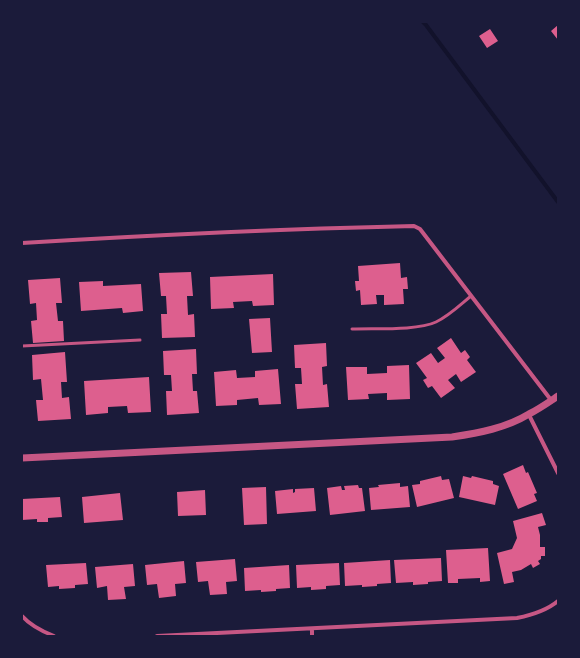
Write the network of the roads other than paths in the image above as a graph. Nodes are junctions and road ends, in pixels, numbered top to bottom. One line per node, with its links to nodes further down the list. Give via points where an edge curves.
1 (22, 243): 2 (street, via 414,226 420,229)
2 (471, 296): 3 (lane, via 448,315 419,327); 7 (street)
3 (352, 329)
4 (140, 340): 5 (lane)
5 (22, 346)
6 (558, 396): 7 (street)
7 (551, 400): 8 (street)
8 (529, 415): 9 (street, via 506,425 452,437); 10 (street)
9 (22, 458)
10 (558, 473)
11 (558, 601): 13 (street, via 541,612 517,618)
12 (22, 616): 14 (street, via 41,631)
13 (312, 629): 15 (street); 16 (street)
14 (54, 636)
15 (157, 636)
16 (312, 636)

